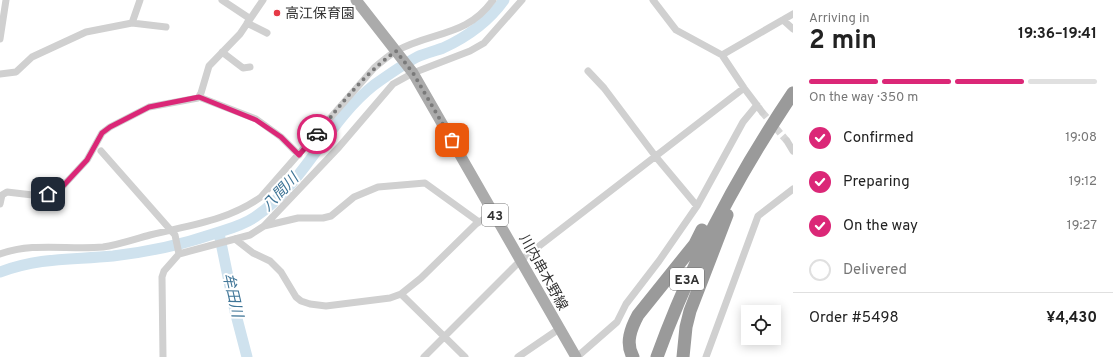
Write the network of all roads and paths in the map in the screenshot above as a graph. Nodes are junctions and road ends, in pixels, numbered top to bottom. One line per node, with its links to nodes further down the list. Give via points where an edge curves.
1 (6, 0): 16 (street)
2 (140, 0): 12 (street)
3 (222, 0): 11 (street)
4 (263, 0): 11 (street)
5 (356, 0): 17 (main road, 川内串木野線 / 43)
6 (493, 0): 17 (street, via 487,9 468,25)
7 (522, 0): 22 (street, via 484,43)
8 (653, 0): 19 (street, via 676,30)
9 (793, 14): 10 (street)
10 (783, 20): 14 (street); 19 (street)
11 (248, 21): 15 (street); 18 (street, via 240,34)
12 (132, 23): 13 (street); 23 (street, via 86,32 32,57 16,72)
13 (166, 27)
14 (793, 29)
15 (267, 33)
16 (0, 39)
17 (396, 51): 22 (main road, 川内串木野線 / 43); 33 (street, via 360,81)
18 (222, 52): 20 (street, via 243,68); 26 (street, via 209,66)
19 (722, 55): 24 (street)
20 (250, 67)
21 (588, 71): 34 (street, via 604,88)
22 (413, 73): 38 (main road, 川内串木野線 / 43); 40 (street, via 393,84 339,147)
23 (0, 74)
24 (744, 88): 27 (street); 34 (street)
25 (793, 93): 29 (highway, E3A)
26 (199, 97): 33 (street, via 256,120 281,137); 36 (street, via 149,107 110,127 102,133 87,160 57,190 41,196 7,192 2,195)
27 (757, 105): 28 (street); 37 (street, via 744,122)
28 (762, 112)
29 (778, 115): 54 (highway, via 753,146 695,244 638,315 632,325 629,339); 55 (highway, E3A, via 739,176 707,238 685,285); 56 (highway, via 729,209 690,311)
30 (786, 141): 32 (street)
31 (100, 151): 41 (street)
32 (793, 151)
33 (299, 155): 41 (street, via 261,197 246,208)
34 (656, 157): 37 (street); 45 (street)
35 (793, 189): 57 (street, via 758,216)
36 (0, 204)
37 (697, 206): 53 (street, via 626,304 617,322)
38 (494, 213): 39 (street); 45 (main road, 川内串木野線 / 43)
39 (479, 222): 40 (street, via 425,183 378,187 354,197 331,216 298,218); 46 (street)
40 (264, 226): 42 (street, via 250,235)
41 (172, 233): 43 (street); 44 (street, via 103,247 25,248)
42 (235, 239): 43 (street); 46 (street, via 270,262 281,272 296,297 310,304 326,306 390,298)
43 (179, 253): 49 (street, via 162,277)
44 (0, 254)
45 (520, 260): 47 (main road, 川内串木野線 / 43); 48 (street)
46 (401, 294): 48 (street)
47 (559, 329): 52 (street); 53 (main road, 川内串木野線 / 43)
48 (444, 337): 50 (street); 51 (street)
49 (163, 357)
50 (424, 357)
51 (465, 357)
52 (518, 357)
53 (576, 357)
54 (632, 357)
55 (657, 357)
56 (682, 357)
57 (706, 357)

